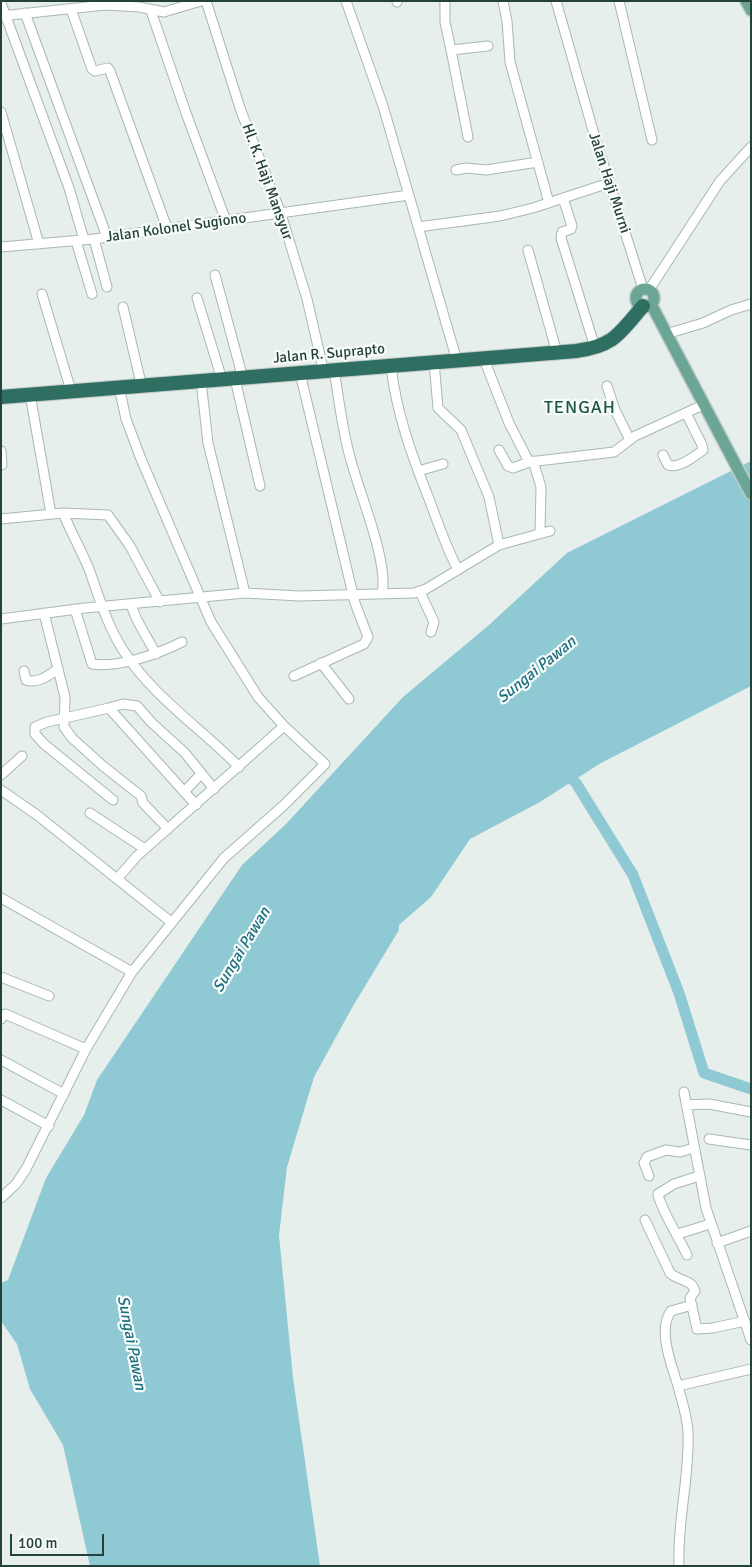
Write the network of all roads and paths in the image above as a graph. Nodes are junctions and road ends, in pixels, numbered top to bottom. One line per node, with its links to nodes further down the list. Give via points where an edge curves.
1 (39, 1): 14 (street)
2 (200, 1): 15 (street, via 164,12)
3 (206, 1): 30 (street, Hl. K. Haji Mansyur, via 241,111)
4 (346, 1): 27 (street, via 383,106)
5 (445, 1): 19 (street, via 445,22)
6 (503, 1): 24 (street, via 510,62)
7 (556, 1): 26 (street, Jalan Haji Murni)
8 (619, 1): 22 (street)
9 (746, 1): 13 (main road)
10 (1, 3): 17 (street)
11 (138, 4): 12 (street); 15 (street)
12 (71, 9): 14 (street); 33 (street, via 92,69 108,68 110,71)
13 (751, 10)
14 (42, 11): 16 (street)
15 (151, 11): 31 (street)
16 (25, 13): 17 (street); 34 (street)
17 (3, 15): 36 (street, via 69,188)
18 (488, 46): 19 (street)
19 (451, 50): 21 (street)
20 (1, 112): 37 (street)
21 (468, 136)
22 (652, 140)
23 (751, 147): 45 (street, via 720,181)
24 (538, 162): 25 (street, via 486,170); 29 (street)
25 (456, 170)
26 (609, 183): 28 (street); 45 (street, Jalan Haji Murni)
27 (409, 195): 30 (street, Jalan Kolonel Sugiono); 32 (street)
28 (563, 198): 29 (street); 49 (street, via 572,226 562,232 561,238)
29 (549, 203): 32 (street, via 500,216)
30 (281, 214): 31 (street, Jalan Kolonel Sugiono); 55 (street, Hl. K. Haji Mansyur)
31 (226, 221): 33 (street, Jalan Kolonel Sugiono)
32 (418, 227): 51 (street)
33 (166, 228): 34 (street, Jalan Kolonel Sugiono)
34 (107, 237): 35 (street, Jalan Kolonel Sugiono)
35 (94, 239): 36 (street, Jalan Kolonel Sugiono); 41 (street)
36 (80, 240): 37 (street, Jalan Kolonel Sugiono); 43 (street)
37 (39, 244): 38 (street, Jalan Kolonel Sugiono)
38 (1, 247)
39 (528, 250): 50 (street)
40 (215, 275): 58 (street)
41 (107, 287)
42 (42, 294): 61 (street)
43 (92, 294)
44 (197, 298): 56 (street)
45 (644, 298): 48 (main road); 49 (highway, Jalan R. Suprapto, via 615,328); 52 (highway, Jalan R. Suprapto, via 616,338 595,348)
46 (751, 304): 48 (street)
47 (123, 307): 59 (street)
48 (666, 334): 66 (main road)
49 (593, 341): 50 (highway, Jalan R. Suprapto)
50 (555, 346): 51 (highway, Jalan R. Suprapto)
51 (455, 354): 54 (highway, Jalan R. Suprapto)
52 (484, 359): 53 (highway, Jalan R. Suprapto); 72 (street, via 509,423)
53 (434, 362): 54 (highway, Jalan R. Suprapto); 83 (street, via 438,410 461,430 489,496)
54 (398, 363): 55 (highway, Jalan R. Suprapto); 75 (street, via 400,418)
55 (328, 367): 57 (highway, Jalan R. Suprapto); 58 (highway, Jalan R. Suprapto); 88 (street, Hl. K. Haji Mansyur, via 349,455 378,551 384,582)
56 (220, 373): 58 (highway, Jalan R. Suprapto); 59 (highway, Jalan R. Suprapto)
57 (300, 373): 58 (highway, Jalan R. Suprapto); 87 (street)
58 (244, 374): 60 (highway, Jalan R. Suprapto); 76 (street)
59 (140, 379): 61 (highway, Jalan R. Suprapto)
60 (202, 381): 63 (highway, Jalan R. Suprapto); 86 (street, via 208,443)
61 (69, 384): 64 (highway, Jalan R. Suprapto)
62 (607, 386): 68 (street)
63 (119, 388): 65 (highway, Jalan R. Suprapto); 89 (street, via 137,450)
64 (8, 392): 65 (highway, Jalan R. Suprapto)
65 (30, 394): 79 (street)
66 (703, 405): 67 (street); 77 (main road)
67 (686, 413): 68 (street); 71 (street, via 703,450 672,466)
68 (630, 440): 72 (street, via 614,452)
69 (499, 450): 72 (street, via 512,468)
70 (1, 451): 74 (street)
71 (663, 455)
72 (531, 462): 82 (street, via 541,487)
73 (443, 464): 75 (street)
74 (2, 465)
75 (418, 471): 84 (street)
76 (260, 486)
77 (751, 494)
78 (63, 513): 79 (street); 90 (street, via 108,515 130,546); 92 (street)
79 (51, 514): 80 (street)
80 (1, 519)
81 (550, 531): 82 (street)
82 (540, 533): 83 (street)
83 (499, 545): 84 (street)
84 (458, 570): 85 (street)
85 (420, 592): 88 (street); 96 (street, via 434,622)
86 (245, 593): 87 (street, via 299,596); 89 (street)
87 (352, 593): 88 (street); 100 (street, via 368,640)
88 (382, 594)
89 (200, 598): 90 (street); 107 (street, via 247,681)
90 (160, 602): 91 (street)
91 (131, 605): 92 (street); 98 (street)
92 (101, 607): 93 (street); 99 (street)
93 (75, 609): 94 (street); 99 (street, via 91,663)
94 (44, 613): 95 (street); 101 (street)
95 (1, 619)
96 (431, 632)
97 (182, 642): 98 (street)
98 (156, 654): 99 (street)
99 (131, 660): 109 (street, via 165,698)
100 (321, 663): 103 (street); 104 (street)
101 (58, 668): 102 (street, via 45,678 30,681 26,680); 106 (street, via 65,697)
102 (24, 670)
103 (294, 676)
104 (349, 699)
105 (108, 708): 106 (street); 110 (street, via 124,704 137,706 185,753); 113 (street)
106 (62, 719): 115 (street, via 40,724 34,728 35,734); 118 (street, via 72,738 141,796 143,803)
107 (284, 726): 109 (street); 122 (street, via 324,765 224,858)
108 (22, 756): 111 (street)
109 (239, 767): 112 (street)
110 (201, 774): 112 (street); 113 (street)
111 (1, 775)
112 (214, 789): 116 (street)
113 (184, 792): 116 (street)
114 (3, 794): 120 (street, via 25,806)
115 (113, 800)
116 (196, 805): 118 (street)
117 (90, 814): 119 (street)
118 (168, 829): 119 (street)
119 (145, 849): 120 (street)
120 (118, 879): 122 (street)
121 (1, 898): 123 (street)
122 (172, 922): 123 (street)
123 (132, 972): 127 (street)
124 (1, 977): 125 (street)
125 (49, 996)
126 (1, 1020): 127 (street, via 5,1014)
127 (86, 1049): 130 (street)
128 (1, 1060): 130 (street)
129 (684, 1092): 132 (street)
130 (64, 1094): 134 (street)
131 (1, 1100): 134 (street)
132 (686, 1105): 133 (street, via 709,1104); 137 (street)
133 (751, 1112)
134 (49, 1126): 140 (street, via 22,1176)
135 (709, 1139): 136 (street)
136 (751, 1145)
137 (694, 1148): 138 (street, via 680,1152 666,1150 647,1157 644,1163); 139 (street)
138 (649, 1176)
139 (700, 1176): 142 (street); 144 (street, via 674,1184 658,1194)
140 (1, 1198)
141 (645, 1220): 147 (street, via 670,1273 694,1287 690,1298)
142 (710, 1224): 144 (street); 145 (street)
143 (751, 1232): 145 (street)
144 (678, 1234): 146 (street)
145 (718, 1243): 148 (street)
146 (687, 1255)
147 (692, 1305): 148 (street, via 696,1329); 151 (street, via 671,1311 667,1320 667,1341)
148 (747, 1326): 149 (street)
149 (751, 1340)
150 (751, 1369): 151 (street)
151 (678, 1386): 152 (street, via 688,1437 678,1534)
152 (679, 1566)

